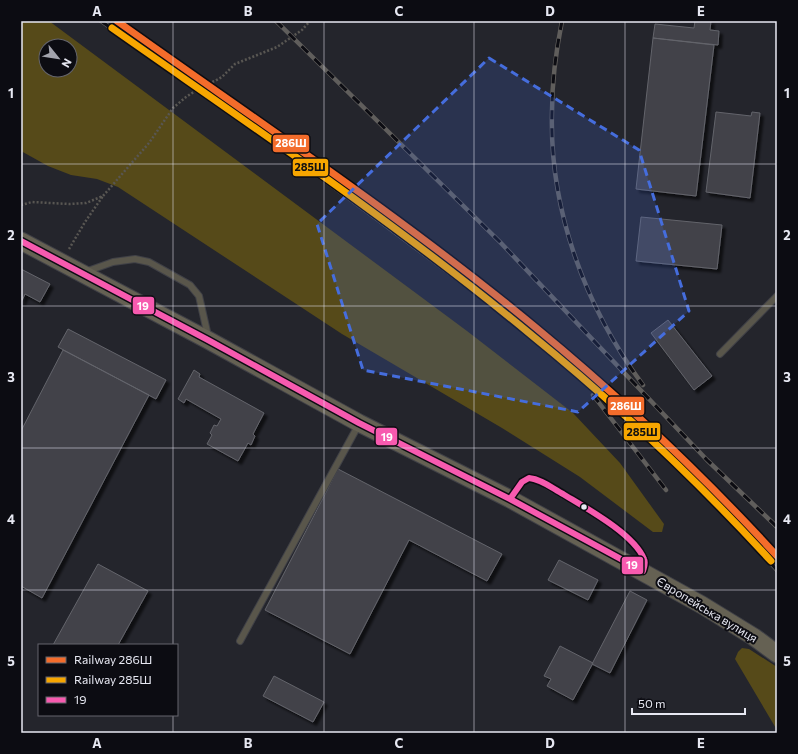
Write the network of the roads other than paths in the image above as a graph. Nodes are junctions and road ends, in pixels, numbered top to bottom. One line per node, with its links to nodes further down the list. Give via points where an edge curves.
1 (21, 241): 2 (main road, Європейська вулиця)
2 (83, 273): 4 (main road, Європейська вулиця); 4 (lane, via 113,262 136,259 149,262 190,285 199,296)
3 (777, 296): 5 (lane)
4 (208, 340): 6 (main road, Європейська вулиця)
5 (720, 354)
6 (359, 423): 7 (main road, Європейська вулиця); 9 (lane)
7 (510, 499): 8 (main road, Європейська вулиця); 8 (lane, via 523,480 534,477 632,540 645,559)
8 (643, 571): 10 (main road, Європейська вулиця, via 747,633)
9 (240, 641)
10 (777, 654)

